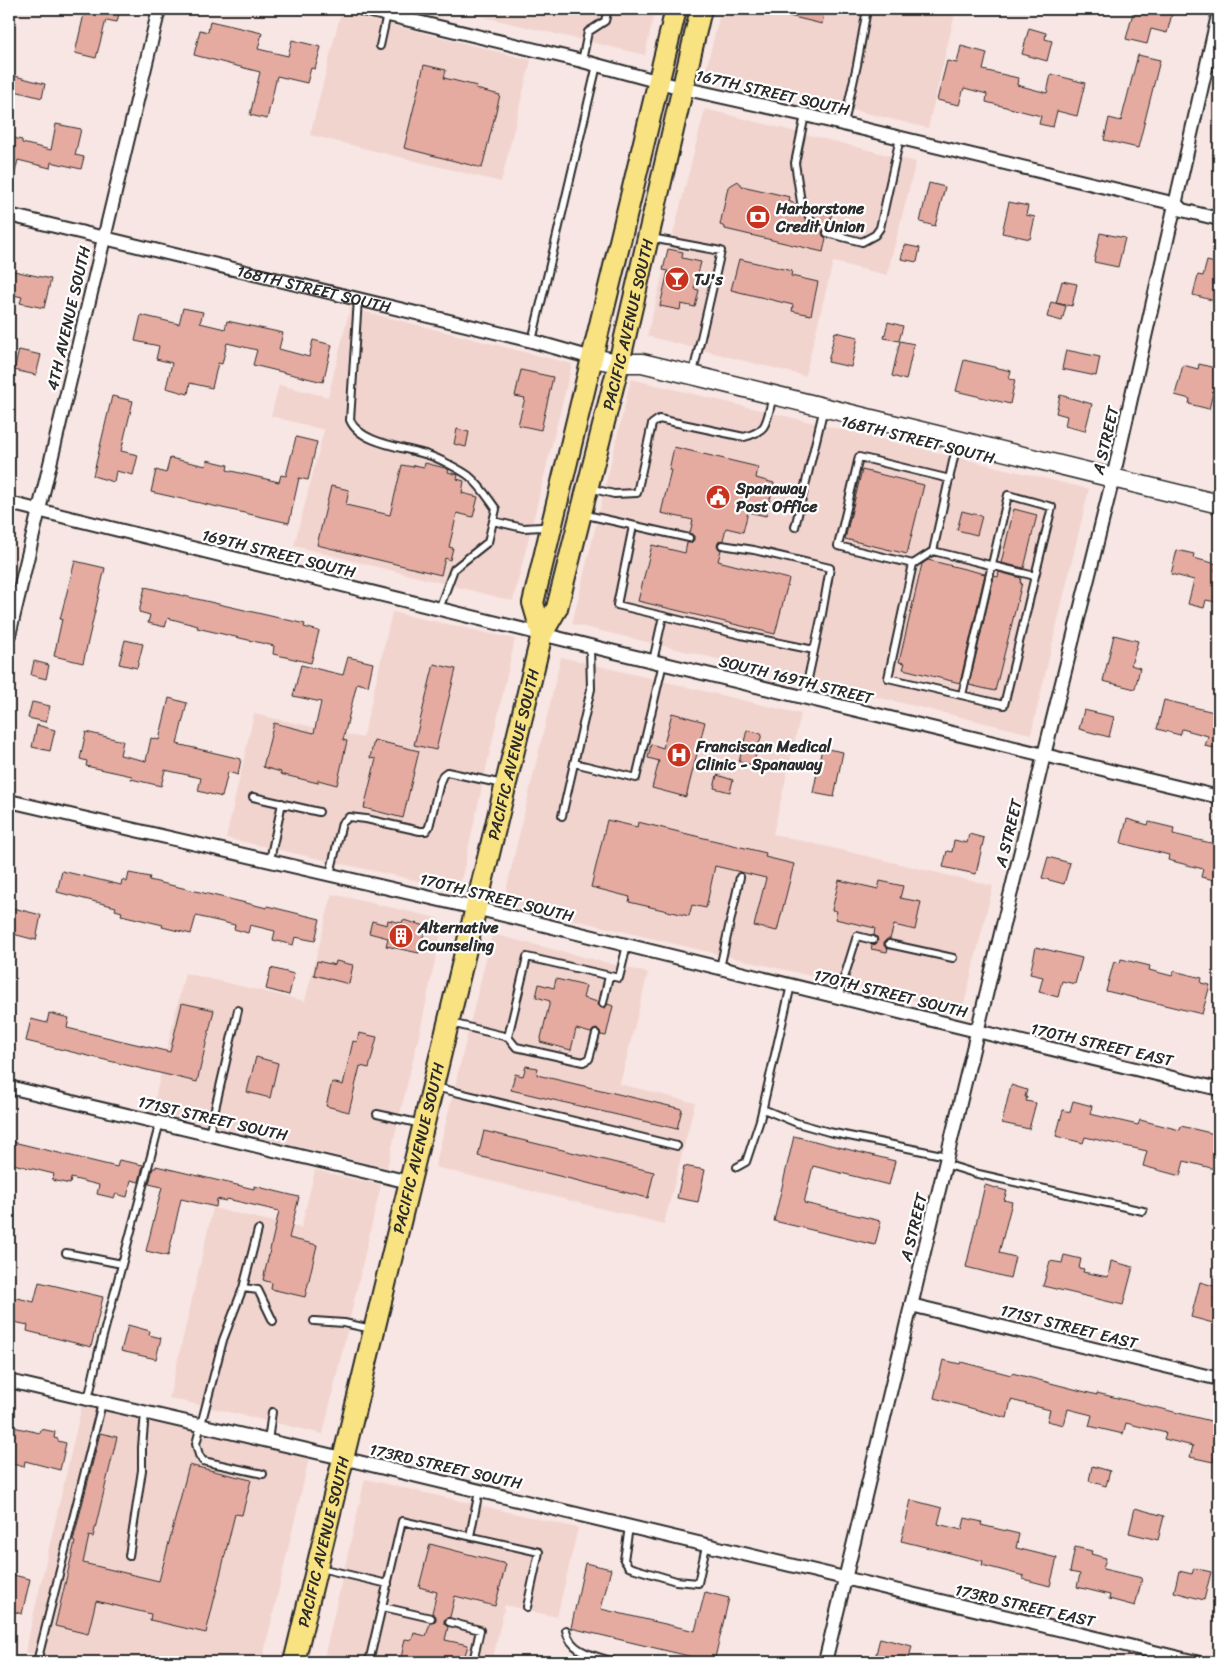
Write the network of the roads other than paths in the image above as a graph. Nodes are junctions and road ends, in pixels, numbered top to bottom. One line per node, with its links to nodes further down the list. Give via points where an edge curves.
1 (159, 9): 23 (street, 4TH AVENUE SOUTH)
2 (364, 9): 8 (street, 167TH STREET SOUTH)
3 (608, 9): 10 (lane, via 605,21 588,32)
4 (676, 9): 12 (main road, PACIFIC AVENUE SOUTH)
5 (701, 9): 13 (main road, PACIFIC AVENUE SOUTH)
6 (867, 9): 15 (lane)
7 (1219, 11): 17 (street, A STREET)
8 (387, 14): 9 (lane); 10 (street, 167TH STREET SOUTH)
9 (380, 46)
10 (582, 61): 11 (street, 167TH STREET SOUTH)
11 (597, 65): 12 (street, 167TH STREET SOUTH); 25 (lane)
12 (659, 81): 13 (street, 167TH STREET SOUTH); 26 (main road, PACIFIC AVENUE SOUTH)
13 (682, 88): 14 (street, 167TH STREET SOUTH); 22 (main road, PACIFIC AVENUE SOUTH)
14 (805, 115): 15 (street, 167TH STREET SOUTH); 19 (lane, via 795,163 801,202)
15 (844, 124): 16 (street, 167TH STREET SOUTH)
16 (900, 138): 17 (street, 167TH STREET SOUTH); 21 (lane, via 880,228 875,235 862,242)
17 (1176, 204): 20 (street, 167TH STREET SOUTH, via 1182,210); 33 (street, A STREET)
18 (9, 215): 23 (street, 168TH STREET SOUTH)
19 (810, 218)
20 (1219, 219)
21 (827, 233)
22 (648, 237): 27 (main road, PACIFIC AVENUE SOUTH); 28 (lane, via 722,251)
23 (104, 238): 24 (street, 168TH STREET SOUTH); 37 (street, 4TH AVENUE SOUTH)
24 (358, 299): 25 (street, 168TH STREET SOUTH); 40 (lane, via 350,420 353,428 371,439 430,456 468,476 496,509)
25 (532, 341): 26 (street, 168TH STREET SOUTH)
26 (592, 358): 27 (street, 168TH STREET SOUTH); 43 (main road, PACIFIC AVENUE SOUTH)
27 (619, 364): 28 (street, 168TH STREET SOUTH, via 642,363); 29 (street, 168TH STREET SOUTH, via 638,374); 34 (main road, PACIFIC AVENUE SOUTH)
28 (692, 375): 33 (street, 168TH STREET SOUTH)
29 (771, 404): 30 (street, 168TH STREET SOUTH); 34 (lane, via 766,423 757,433 744,436 659,419 652,424 637,493 614,494)
30 (822, 416): 31 (street, 168TH STREET SOUTH); 42 (lane)
31 (956, 448): 32 (lane); 33 (street, 168TH STREET SOUTH)
32 (950, 478): 46 (lane); 47 (lane, via 859,457 838,546)
33 (1112, 482): 36 (street); 38 (street, 168TH STREET SOUTH); 59 (street, A STREET)
34 (588, 487): 39 (main road, PACIFIC AVENUE SOUTH)
35 (9, 504): 37 (street, 169TH STREET SOUTH)
36 (1219, 504)
37 (39, 510): 50 (street, 169TH STREET SOUTH); 53 (street, 4TH AVENUE SOUTH)
38 (1219, 513)
39 (581, 514): 41 (lane); 52 (main road, PACIFIC AVENUE SOUTH, via 557,608)
40 (493, 521): 43 (lane); 50 (lane, via 488,542 454,570)
41 (633, 526): 44 (lane); 51 (lane, via 618,605)
42 (795, 527)
43 (551, 530): 52 (main road, PACIFIC AVENUE SOUTH, via 533,604)
44 (688, 538)
45 (722, 545): 55 (lane, via 830,568)
46 (933, 551): 47 (lane); 48 (lane)
47 (913, 564): 57 (lane, via 888,678)
48 (992, 566): 49 (lane); 49 (lane, via 1008,496 1052,507); 57 (lane)
49 (1035, 576): 57 (lane, via 1004,705)
50 (439, 608): 52 (street, 169TH STREET SOUTH)
51 (663, 616): 55 (lane); 56 (lane)
52 (542, 634): 54 (street, SOUTH 169TH STREET); 61 (main road, PACIFIC AVENUE SOUTH)
53 (9, 635)
54 (590, 646): 56 (street, SOUTH 169TH STREET); 60 (lane, via 591,689)
55 (814, 650): 58 (lane)
56 (658, 662): 58 (street, SOUTH 169TH STREET); 60 (lane, via 636,778)
57 (962, 695)
58 (804, 697): 59 (street, SOUTH 169TH STREET)
59 (1044, 755): 63 (street, SOUTH 169TH STREET); 83 (street, A STREET)
60 (574, 763): 67 (lane)
61 (505, 785): 69 (lane, via 447,772 440,782 426,831 349,818 342,824); 71 (main road, PACIFIC AVENUE SOUTH)
62 (253, 797): 65 (lane)
63 (1219, 797)
64 (9, 801): 68 (street, 170TH STREET SOUTH)
65 (282, 803): 66 (lane); 68 (lane)
66 (318, 812)
67 (562, 816)
68 (270, 860): 69 (street, 170TH STREET SOUTH)
69 (330, 874): 71 (street, 170TH STREET SOUTH)
70 (740, 877): 76 (lane)
71 (475, 908): 74 (street, 170TH STREET SOUTH); 82 (main road, PACIFIC AVENUE SOUTH)
72 (873, 940): 79 (lane, via 857,936)
73 (889, 944): 75 (lane)
74 (627, 945): 76 (street, 170TH STREET SOUTH); 77 (lane, via 619,978)
75 (953, 958)
76 (720, 968): 78 (street, 170TH STREET SOUTH)
77 (609, 976): 80 (lane); 85 (lane, via 527,957)
78 (791, 986): 79 (street, 170TH STREET SOUTH); 89 (lane)
79 (838, 997): 83 (street, 170TH STREET SOUTH)
80 (603, 1003)
81 (238, 1010): 93 (lane)
82 (447, 1023): 85 (lane); 86 (main road, PACIFIC AVENUE SOUTH)
83 (977, 1031): 88 (street, 170TH STREET EAST); 95 (street, A STREET)
84 (596, 1034): 85 (lane, via 589,1059 583,1062 516,1047)
85 (508, 1037)
86 (432, 1086): 92 (main road, PACIFIC AVENUE SOUTH); 94 (lane)
87 (9, 1087): 91 (street, 171ST STREET SOUTH)
88 (1219, 1089)
89 (763, 1109): 95 (lane, via 829,1132); 96 (lane, via 746,1162)
90 (377, 1114): 92 (lane)
91 (160, 1122): 93 (street, 171ST STREET SOUTH); 101 (lane)
92 (423, 1124): 97 (main road, PACIFIC AVENUE SOUTH)
93 (209, 1134): 97 (street, 171ST STREET SOUTH)
94 (677, 1146)
95 (946, 1160): 98 (lane, via 974,1173); 103 (street, A STREET)
96 (737, 1167)
97 (409, 1182): 106 (main road, PACIFIC AVENUE SOUTH)
98 (1143, 1211)
99 (258, 1230): 102 (lane)
100 (66, 1253): 101 (lane)
101 (122, 1264): 109 (lane)
102 (243, 1288): 104 (lane, via 258,1290); 113 (lane, via 223,1340)
103 (911, 1305): 107 (street, 171ST STREET EAST); 123 (street, A STREET)
104 (273, 1321)
105 (314, 1321): 106 (lane, via 344,1323)
106 (373, 1330): 115 (main road, PACIFIC AVENUE SOUTH)
107 (1219, 1379)
108 (9, 1381): 109 (street, 173RD STREET SOUTH)
109 (88, 1400): 110 (street, 173RD STREET SOUTH)
110 (102, 1403): 112 (street, 173RD STREET SOUTH); 130 (lane)
111 (272, 1412): 114 (lane)
112 (145, 1413): 113 (street, 173RD STREET SOUTH); 121 (lane, via 142,1470)
113 (200, 1426): 114 (street, 173RD STREET SOUTH); 116 (lane, via 196,1444 203,1461)
114 (268, 1441): 115 (street, 173RD STREET SOUTH)
115 (342, 1458): 117 (street, 173RD STREET SOUTH); 122 (main road, PACIFIC AVENUE SOUTH)
116 (262, 1474)
117 (480, 1491): 118 (street, 173RD STREET SOUTH); 119 (lane)
118 (629, 1527): 120 (street, 173RD STREET SOUTH); 120 (lane, via 624,1560 629,1567 676,1581 698,1583)
119 (470, 1536): 124 (lane, via 402,1521); 126 (lane, via 539,1552)
120 (706, 1546): 123 (street, 173RD STREET SOUTH)
121 (129, 1556)
122 (317, 1568): 124 (lane); 131 (main road, PACIFIC AVENUE SOUTH)
123 (845, 1579): 135 (street, A STREET); 136 (street, 173RD STREET EAST)
124 (388, 1584): 125 (lane)
125 (383, 1607): 127 (lane); 132 (lane)
126 (527, 1607)
127 (431, 1618)
128 (449, 1622): 133 (lane, via 480,1630)
129 (566, 1630): 134 (lane, via 573,1646)
130 (37, 1662)
131 (294, 1662)
132 (369, 1662)
133 (473, 1662)
134 (615, 1662)
135 (825, 1662)
136 (1196, 1662)

